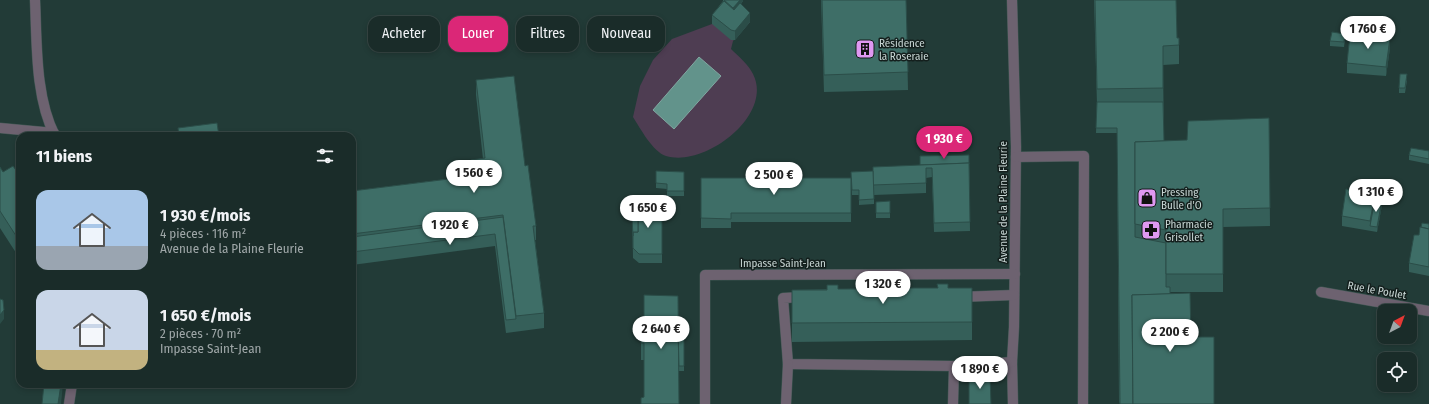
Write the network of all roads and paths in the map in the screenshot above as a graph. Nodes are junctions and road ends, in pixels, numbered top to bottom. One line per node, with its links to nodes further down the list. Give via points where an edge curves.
1 (35, 0): 5 (street, via 40,80)
2 (1012, 0): 6 (street, Avenue de la Plaine Fleurie)
3 (0, 128): 4 (street)
4 (36, 132)
5 (53, 132)
6 (1016, 157): 7 (street, Avenue de la Plaine Fleurie); 22 (street, via 1084,156)
7 (1014, 274): 9 (street, Avenue de la Plaine Fleurie); 18 (street, Impasse Saint-Jean, via 705,275)
8 (1321, 292): 12 (street, Rue le Poulet)
9 (1014, 295): 11 (street); 13 (street, Avenue de la Plaine Fleurie)
10 (814, 297): 14 (street, via 784,298)
11 (946, 297)
12 (1429, 311)
13 (1012, 362): 15 (street); 21 (street, Avenue de la Plaine Fleurie)
14 (788, 364): 15 (street); 19 (street)
15 (954, 366): 20 (street)
16 (71, 388): 17 (street)
17 (69, 404)
18 (705, 404)
19 (786, 404)
20 (953, 404)
21 (1013, 404)
22 (1083, 404)

